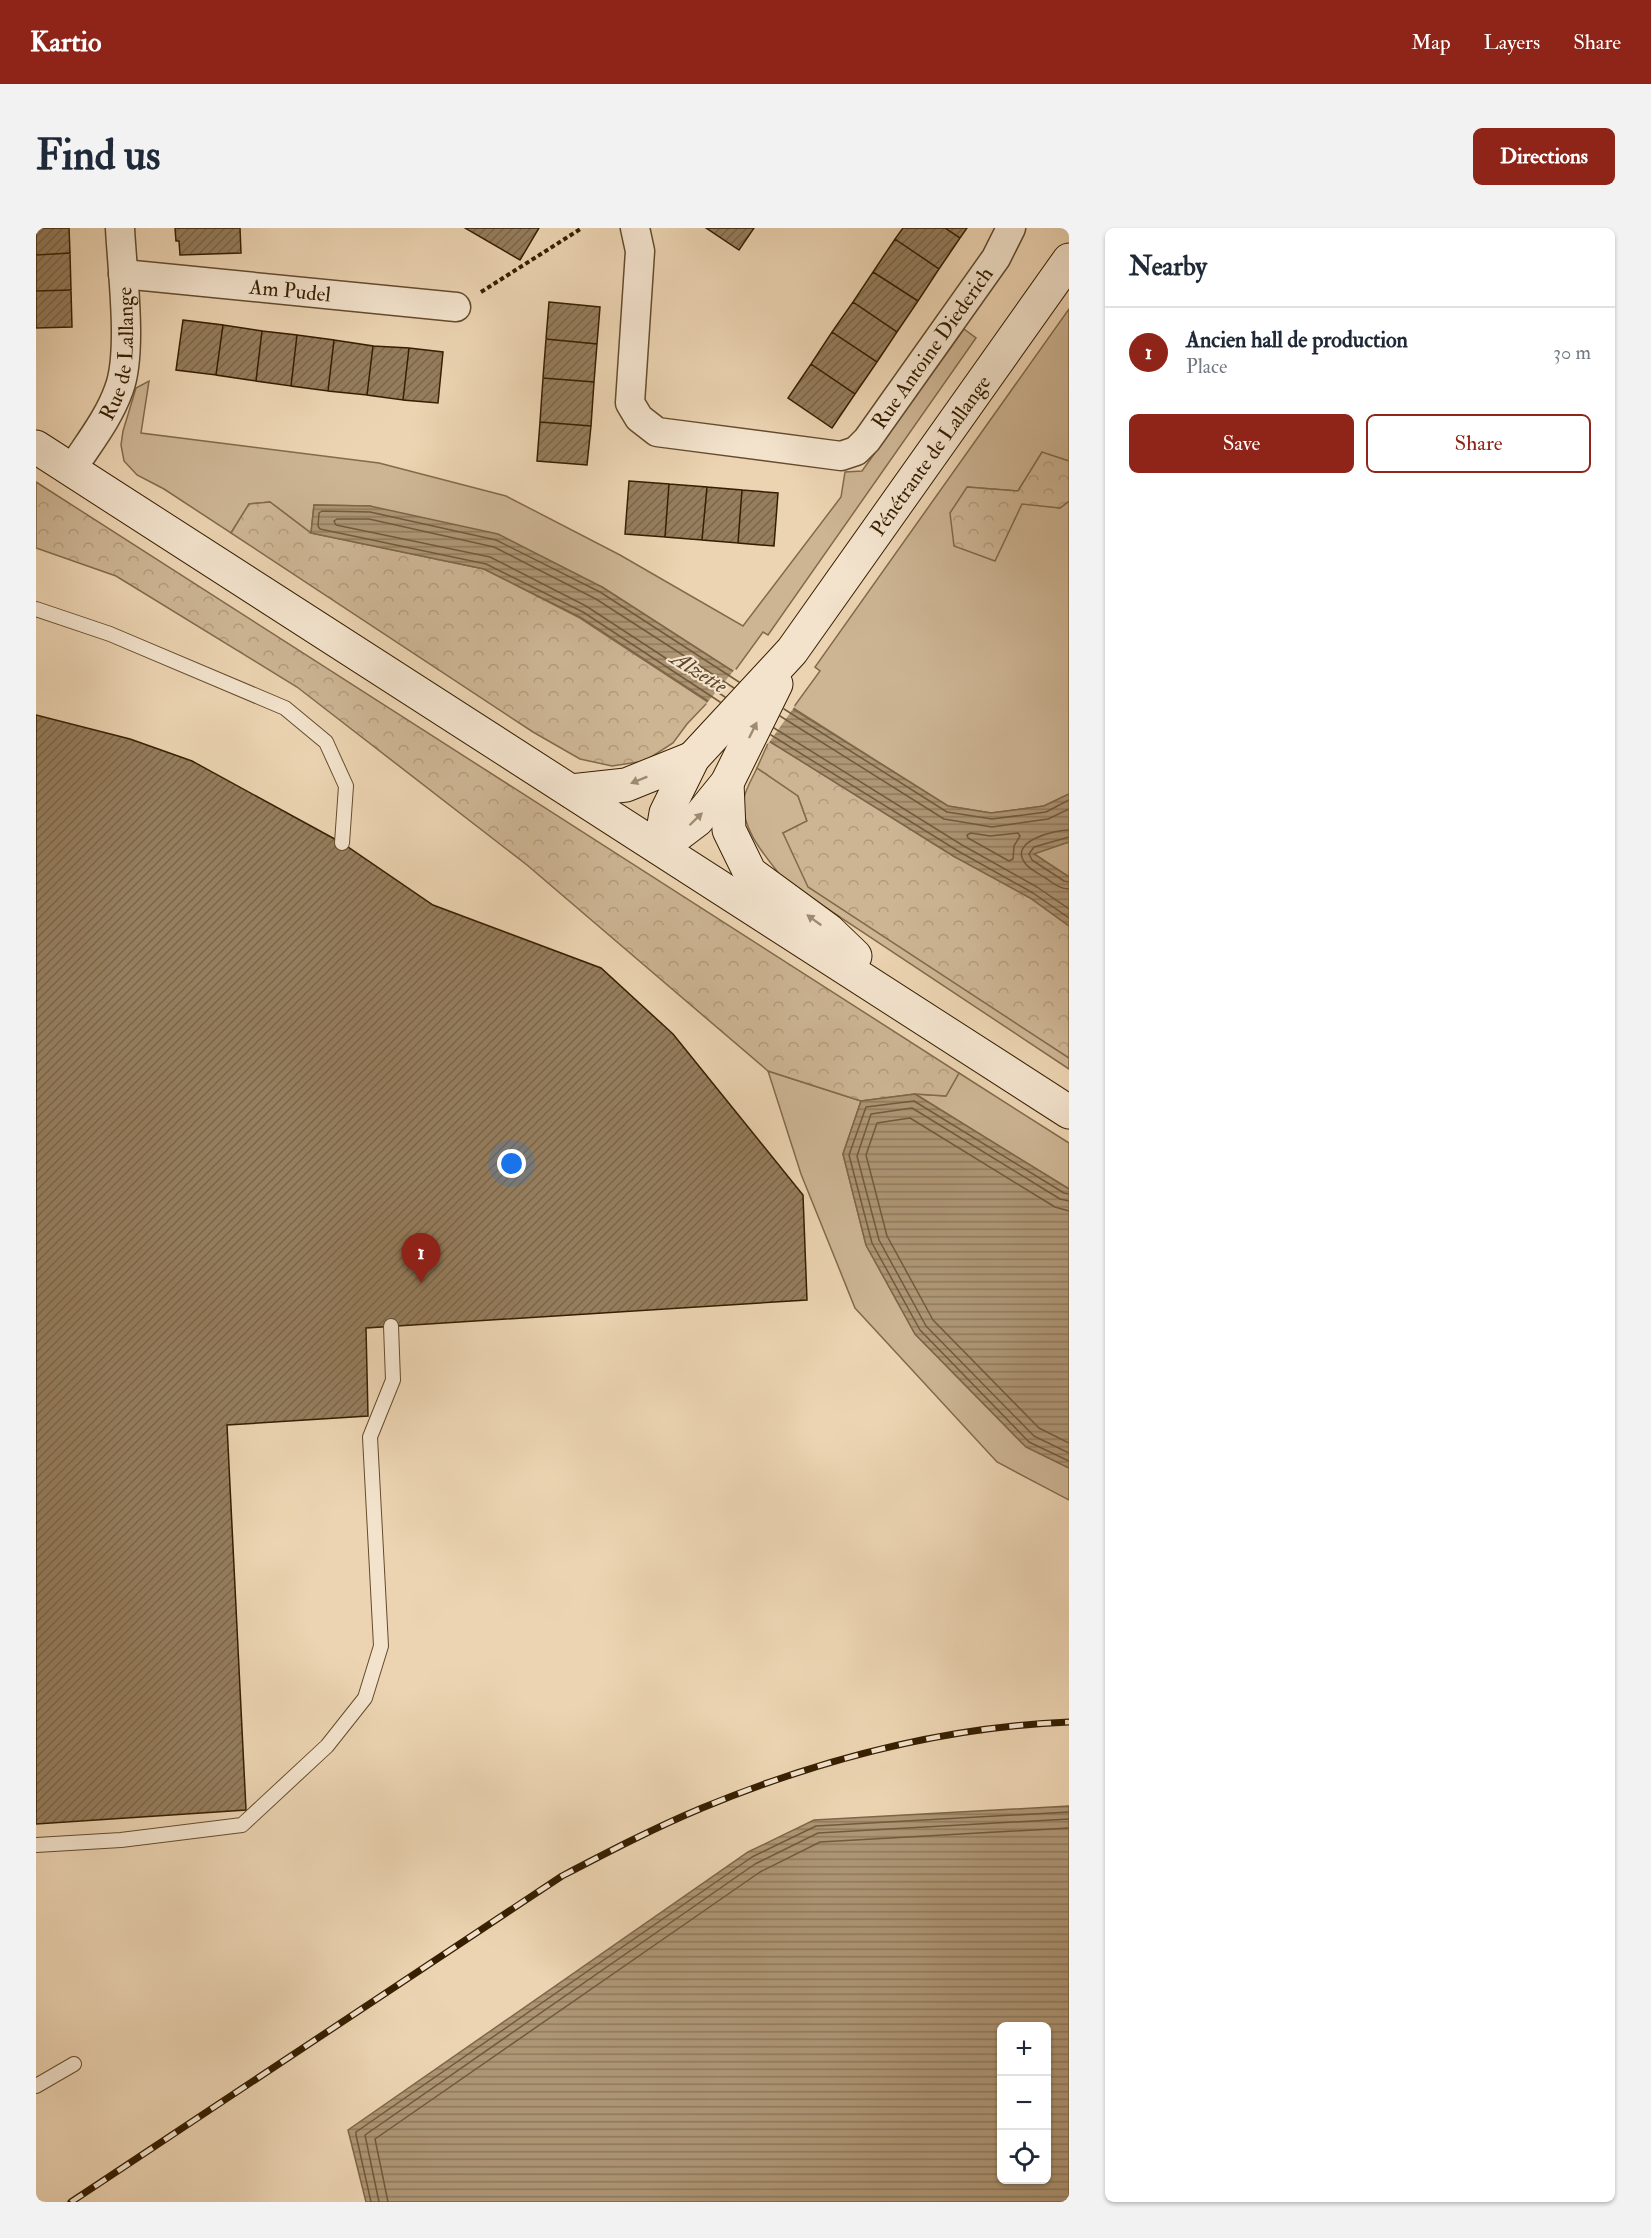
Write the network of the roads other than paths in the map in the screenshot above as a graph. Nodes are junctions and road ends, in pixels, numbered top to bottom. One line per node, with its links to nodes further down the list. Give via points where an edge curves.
1 (120, 228): 5 (street, Rue de Lallange)
2 (635, 228): 3 (street, Rue Antoine Diederich, via 640,251 630,403 639,418 657,432 841,456 856,451 867,440 996,258)
3 (1011, 228)
4 (1069, 260): 10 (main road, Pénétrante de Lallange)
5 (123, 274): 6 (street, Am Pudel); 8 (street, Rue de Lallange, via 126,352 120,389)
6 (456, 307)
7 (36, 447): 8 (main road)
8 (72, 470): 13 (main road)
9 (36, 609): 14 (lane, via 110,634 285,708 326,742 346,786)
10 (792, 651): 11 (main road, Pénétrante de Lallange); 12 (main road, Pénétrante de Lallange, one-way to 10)
11 (693, 758): 13 (main road, Pénétrante de Lallange, one-way to 13, via 626,785); 15 (main road, Pénétrante de Lallange, via 666,813)
12 (727, 783): 15 (main road, Pénétrante de Lallange, one-way to 12, via 697,820); 16 (main road, Pénétrante de Lallange, one-way to 12, via 828,930 750,873 729,830)
13 (571, 791): 15 (main road)
14 (342, 843)
15 (660, 848): 16 (main road)
16 (919, 1016): 17 (main road)
17 (1069, 1112)
18 (391, 1326): 19 (lane, via 393,1380 370,1437 381,1646 365,1698 327,1746 242,1825 121,1840)
19 (36, 1845)
20 (74, 2064): 21 (lane)
21 (36, 2086)

